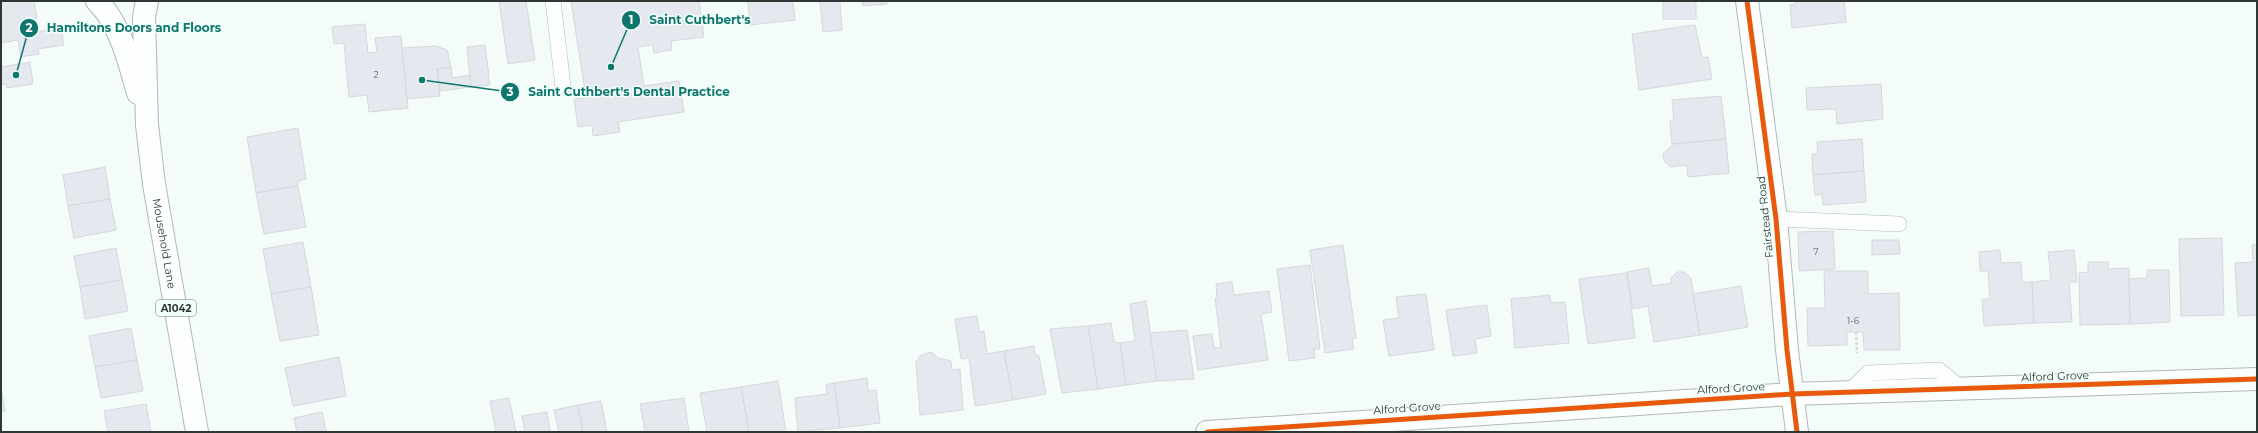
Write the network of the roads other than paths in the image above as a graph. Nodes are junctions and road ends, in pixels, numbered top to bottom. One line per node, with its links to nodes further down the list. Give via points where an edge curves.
1 (97, 1): 6 (main road, Mousehold Lane / A1042, via 104,8 125,46)
2 (146, 1): 6 (main road, Mousehold Lane / A1042)
3 (553, 1): 5 (lane)
4 (1747, 1): 7 (main road, Fairstead Road)
5 (563, 86)
6 (146, 125): 11 (main road, Mousehold Lane / A1042)
7 (1776, 219): 8 (lane); 10 (main road, Fairstead Road)
8 (1899, 224)
9 (2257, 379): 10 (main road, Alford Grove)
10 (1792, 394): 12 (main road, Alford Grove); 13 (main road, Fairstead Road)
11 (198, 432)
12 (1207, 432)
13 (1797, 432)

